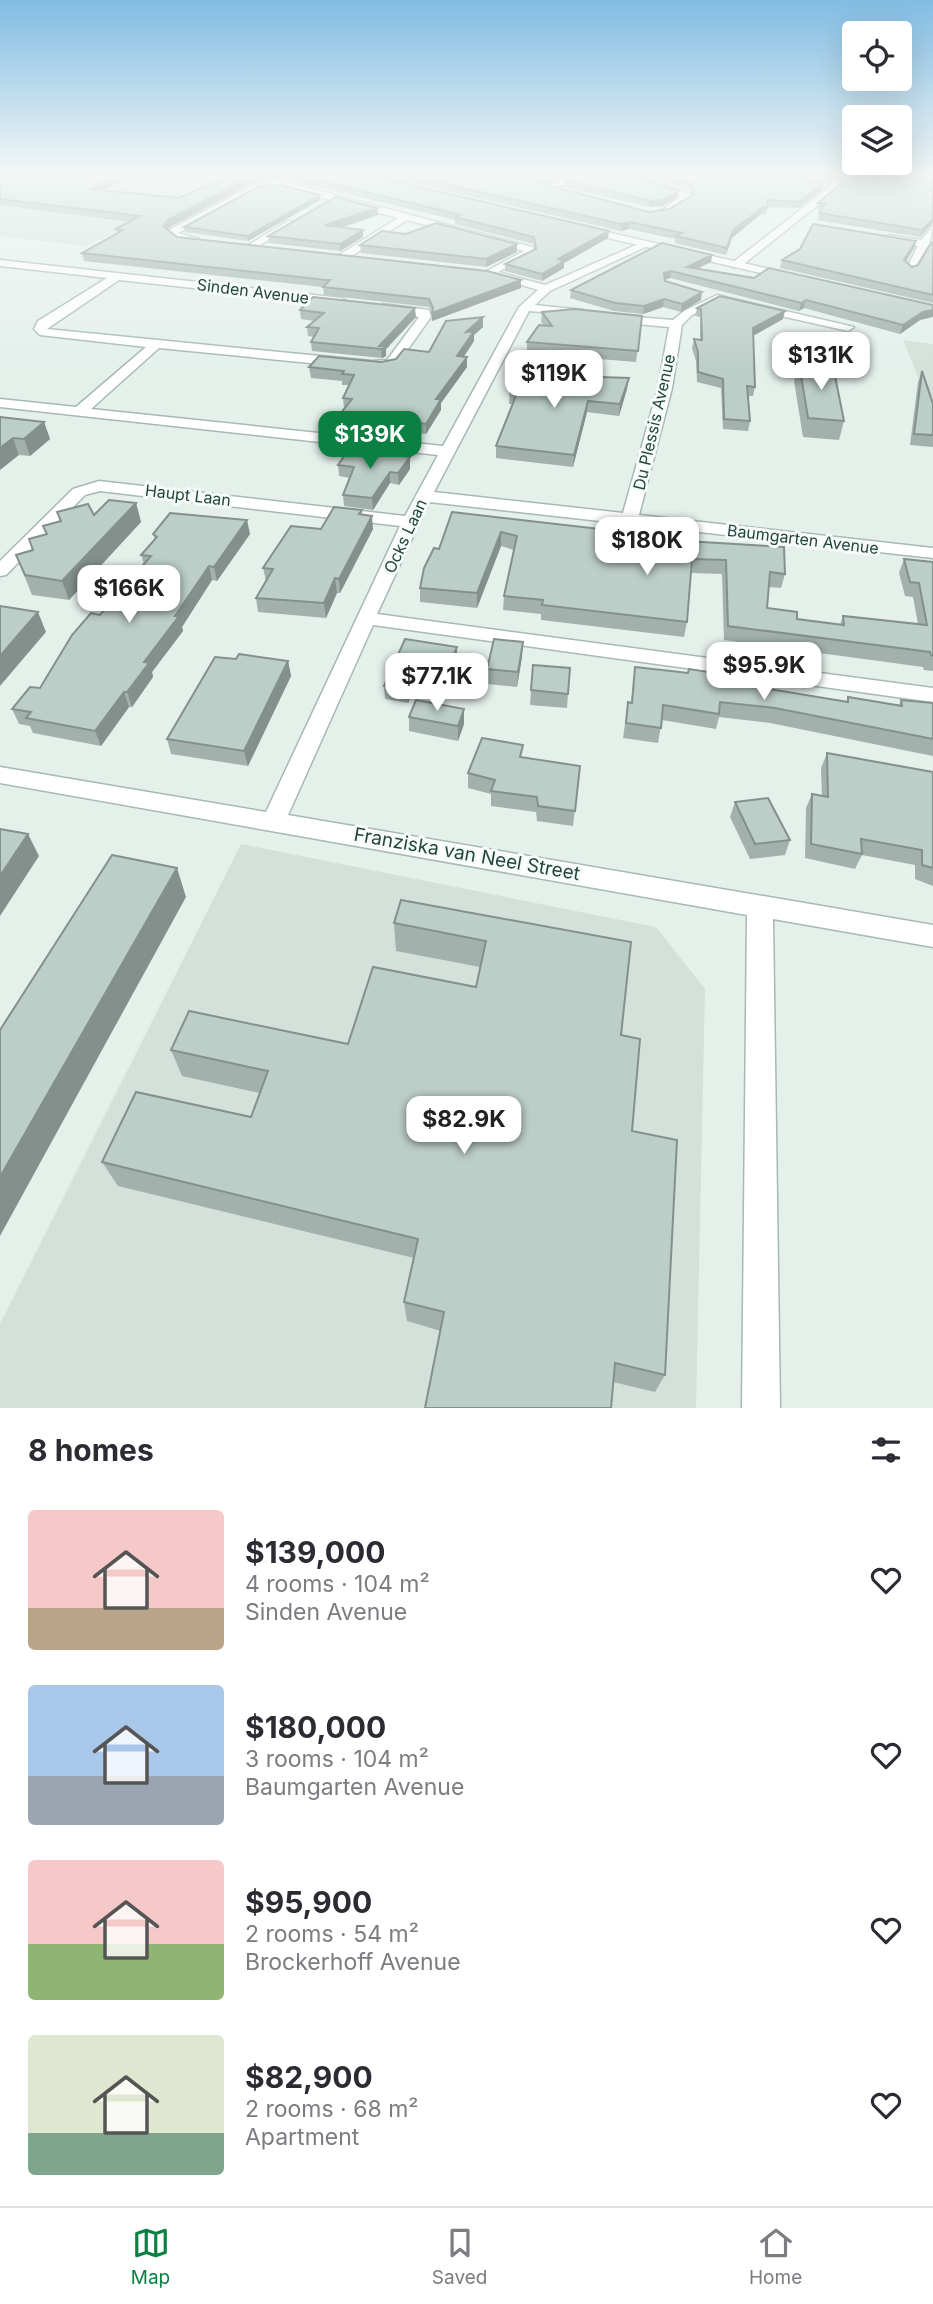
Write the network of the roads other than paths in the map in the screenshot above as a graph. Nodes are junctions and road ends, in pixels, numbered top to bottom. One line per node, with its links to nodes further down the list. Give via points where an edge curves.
1 (184, 238): 8 (street)
2 (266, 238): 12 (street)
3 (373, 238): 15 (street)
4 (487, 238): 22 (street, via 530,252 484,273)
5 (620, 238): 9 (street)
6 (773, 238): 18 (street)
7 (888, 238): 10 (street)
8 (203, 242)
9 (647, 244): 18 (street); 22 (street, Ocks Laan)
10 (928, 244): 19 (street)
11 (238, 246): 12 (street)
12 (250, 247): 13 (street)
13 (277, 250)
14 (330, 256): 15 (street)
15 (343, 257): 16 (street)
16 (356, 259)
17 (0, 263): 20 (street, Sinden Avenue)
18 (736, 265): 21 (street)
19 (909, 269)
20 (120, 275): 25 (street, Sinden Avenue); 30 (street, via 40,328)
21 (800, 279)
22 (546, 289): 27 (street, Ocks Laan)
23 (697, 292): 24 (street)
24 (718, 298): 28 (street); 29 (street)
25 (361, 303)
26 (374, 304): 30 (street, via 425,313 391,363 382,366)
27 (525, 307): 28 (street); 33 (street, Ocks Laan)
28 (676, 324): 35 (street, Du Plessis Avenue, via 665,388)
29 (848, 327)
30 (156, 344): 32 (street)
31 (0, 403): 32 (street)
32 (79, 412): 33 (street)
33 (446, 451): 34 (street, Ocks Laan)
34 (423, 496): 35 (street, Baumgarten Avenue); 36 (street, Ocks Laan)
35 (631, 519): 37 (street, Baumgarten Avenue)
36 (410, 522): 38 (street, Haupt Laan, via 99,486 72,498); 39 (street, Ocks Laan)
37 (933, 554)
38 (0, 571)
39 (368, 619): 40 (street); 42 (street, Ocks Laan)
40 (933, 695)
41 (0, 775): 42 (street, Franziska van Neel Street)
42 (274, 821): 43 (street, Franziska van Neel Street)
43 (760, 905): 44 (street, Franziska van Neel Street); 45 (street)
44 (933, 936)
45 (761, 1408)

